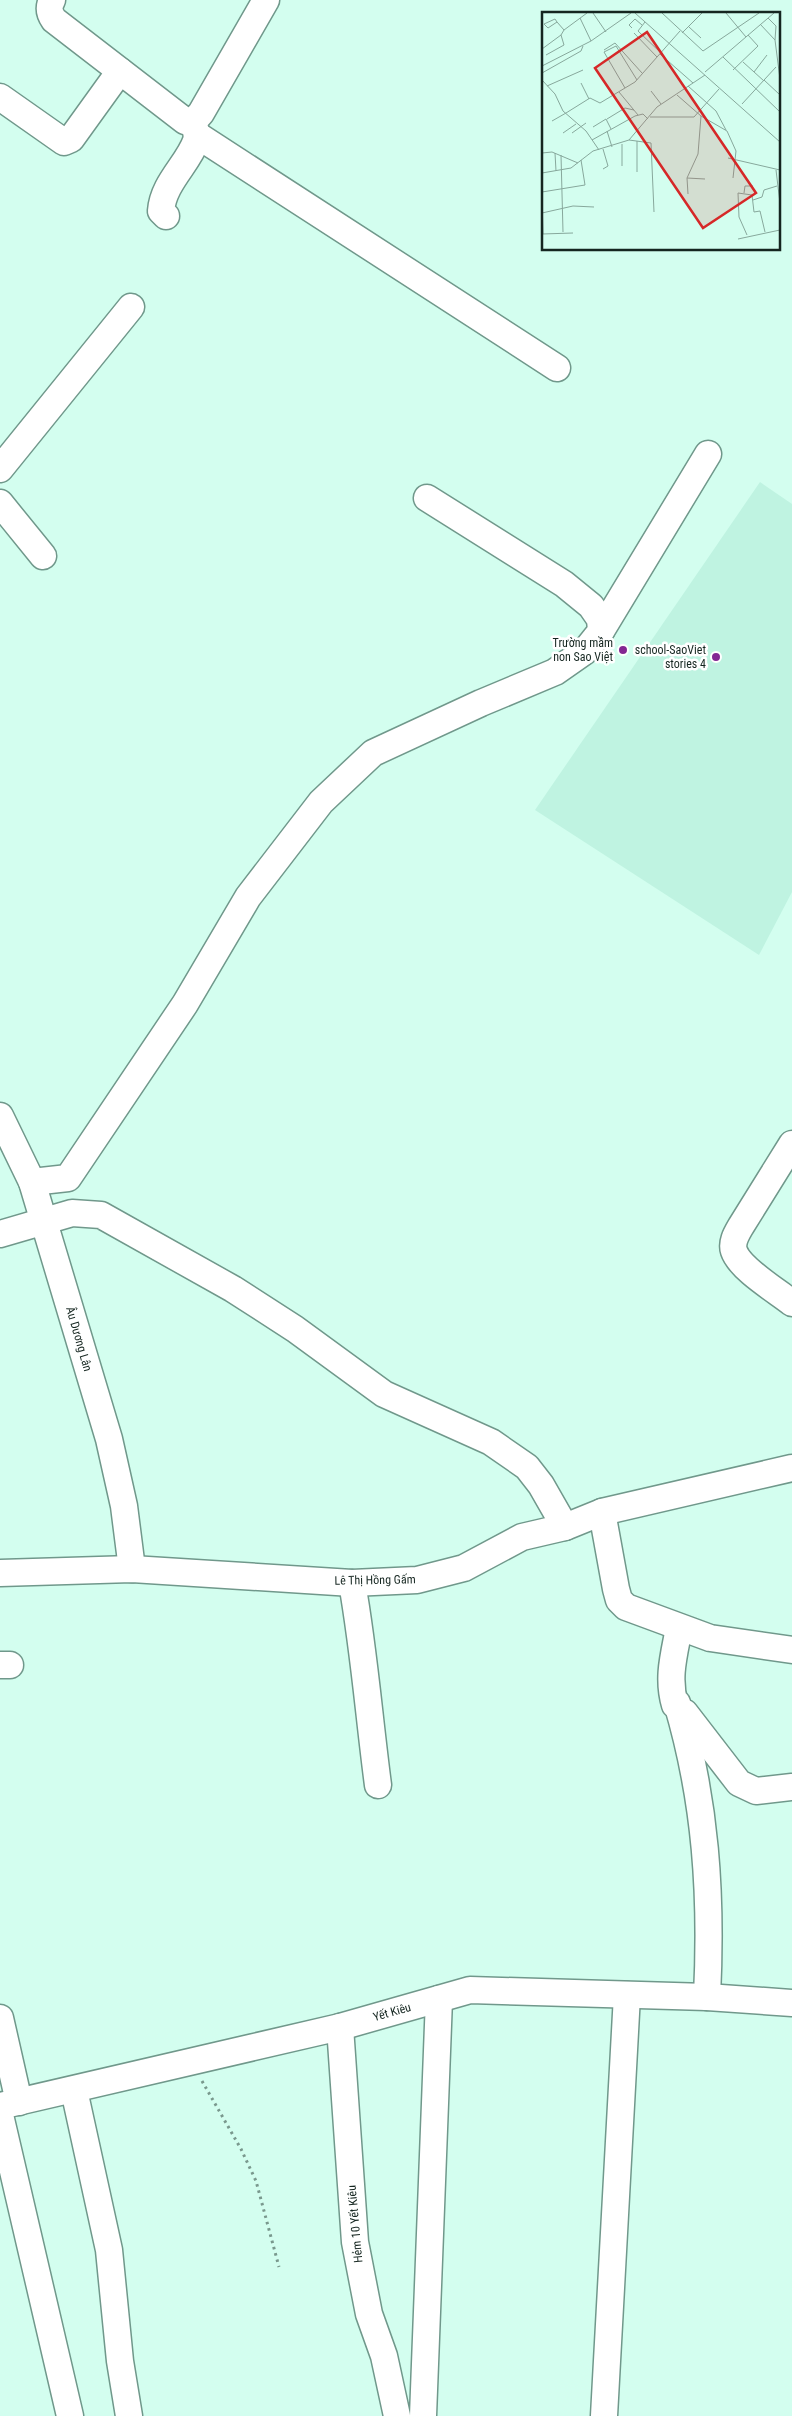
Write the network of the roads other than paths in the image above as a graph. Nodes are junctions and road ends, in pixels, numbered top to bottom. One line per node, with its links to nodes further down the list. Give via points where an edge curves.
1 (52, 0): 3 (street, via 49,5 54,20)
2 (266, 0): 5 (street)
3 (120, 71): 4 (street, via 71,139 64,142); 5 (street)
4 (0, 98)
5 (195, 129): 6 (street, via 196,142 175,174 161,204 161,211); 8 (street)
6 (166, 216)
7 (131, 307): 10 (street)
8 (557, 368)
9 (708, 454): 14 (street)
10 (0, 469)
11 (427, 498): 14 (street, via 564,584 591,606 600,619)
12 (0, 503): 13 (street)
13 (43, 556)
14 (601, 631): 17 (street, via 585,651 555,672 373,753 321,802 248,897 185,1004 68,1178)
15 (0, 1116): 17 (street, Âu Dương Lân)
16 (792, 1144): 20 (street, via 741,1226 734,1239 733,1251 742,1264)
17 (32, 1182): 18 (street, Âu Dương Lân)
18 (45, 1222): 19 (street); 23 (street, via 72,1213 101,1215 184,1260 295,1329 384,1394 492,1442 527,1467); 24 (street, Âu Dương Lân, via 109,1440 124,1506)
19 (0, 1234)
20 (792, 1303)
21 (792, 1468): 22 (street, Lê Thị Hồng Gấm)
22 (602, 1512): 23 (street, Lê Thị Hồng Gấm); 27 (street, via 619,1600 626,1607)
23 (565, 1527): 26 (street, Lê Thị Hồng Gấm, via 522,1536 464,1568 427,1578)
24 (132, 1569): 25 (street, Lê Thị Hồng Gấm); 26 (street, Lê Thị Hồng Gấm)
25 (0, 1573)
26 (352, 1582): 30 (street)
27 (679, 1628): 28 (street, via 710,1638); 29 (street, via 670,1680 675,1706)
28 (792, 1650)
29 (676, 1703): 31 (street, via 739,1784 756,1791); 33 (street, via 693,1762 703,1825 709,1921)
30 (378, 1785)
31 (792, 1787)
32 (627, 1995): 33 (street, Yết Kiêu); 34 (street, Yết Kiêu, via 470,1990); 44 (street)
33 (707, 1997): 35 (street, Yết Kiêu)
34 (439, 1999): 37 (street, Yết Kiêu); 43 (street)
35 (792, 2003)
36 (0, 2018): 39 (street)
37 (340, 2027): 38 (street, Yết Kiêu); 42 (street, Hẻm 10 Yết Kiêu, via 355,2242 369,2314 384,2356)
38 (74, 2090): 39 (street, Yết Kiêu); 41 (street, via 109,2250)
39 (6, 2107): 40 (street)
40 (70, 2416)
41 (129, 2416)
42 (397, 2416)
43 (423, 2416)
44 (604, 2416)

